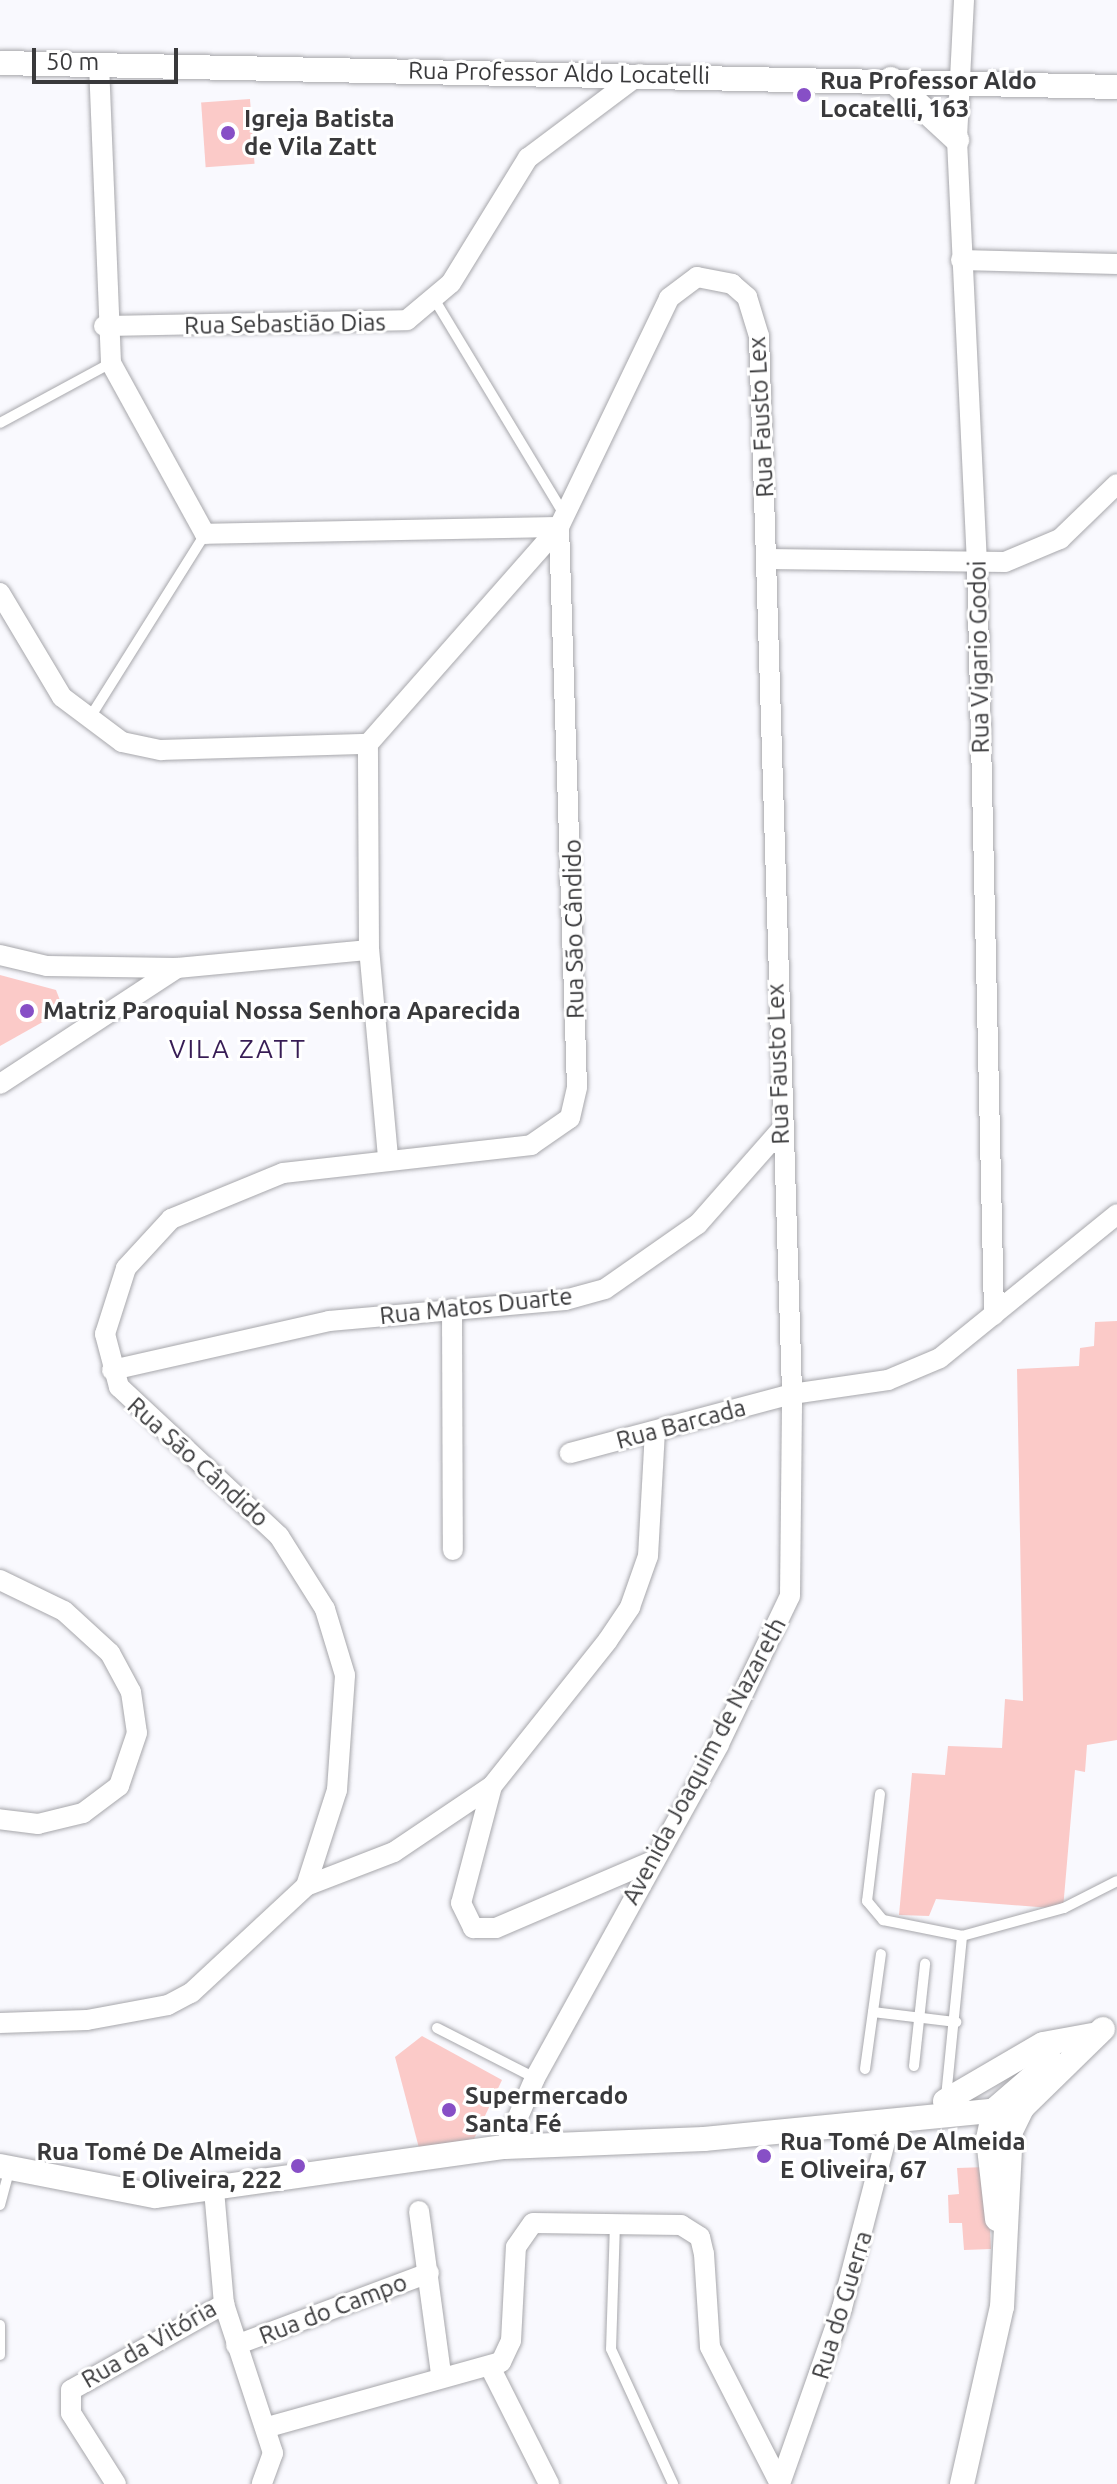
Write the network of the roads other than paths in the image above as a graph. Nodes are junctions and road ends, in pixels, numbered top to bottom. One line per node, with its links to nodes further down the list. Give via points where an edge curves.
1 (964, 0): 6 (street, Rua Vigario Godoi)
2 (0, 63): 3 (street, Rua Professor Aldo Locatelli)
3 (99, 66): 4 (street, Rua Professor Aldo Locatelli); 12 (street)
4 (640, 74): 5 (street, Rua Professor Aldo Locatelli); 11 (street, via 528,158)
5 (891, 79): 6 (street, Rua Professor Aldo Locatelli); 8 (street)
6 (957, 82): 7 (street, Rua Professor Aldo Locatelli); 8 (street, Rua Vigario Godoi)
7 (1117, 87)
8 (957, 140): 9 (street, Rua Vigario Godoi)
9 (961, 260): 10 (street); 19 (street, Rua Vigario Godoi)
10 (1117, 264)
11 (436, 302): 12 (street, Rua Sebastião Dias, via 391,325); 16 (lane)
12 (104, 326): 13 (street)
13 (111, 363): 14 (lane); 17 (street)
14 (0, 423)
15 (1117, 484): 19 (street, via 1060,539 1005,562)
16 (561, 520): 17 (street); 18 (street, Rua Fausto Lex, via 663,307 682,284 715,278 747,297 759,336); 22 (street, Rua Fausto Lex); 28 (street, Rua São Cândido, via 575,1107 561,1129 531,1145)
17 (205, 534): 21 (lane)
18 (767, 559): 19 (street); 27 (street, Rua Fausto Lex)
19 (977, 564): 31 (street, Rua Vigario Godoi)
20 (0, 593): 21 (street, via 42,670)
21 (88, 722): 22 (street, via 122,742 161,750)
22 (368, 744): 23 (street)
23 (369, 950): 25 (street); 28 (street)
24 (0, 955): 25 (street, via 47,966)
25 (177, 968): 26 (street)
26 (0, 1084)
27 (781, 1130): 30 (street, Rua Matos Duarte, via 698,1224 646,1267 565,1300); 33 (street, Rua Fausto Lex)
28 (388, 1157): 32 (street, Rua São Cândido, via 283,1173 171,1219 144,1242 113,1292 105,1334)
29 (1117, 1214): 31 (street)
30 (452, 1309): 32 (street, Rua Matos Duarte, via 329,1321); 36 (street)
31 (994, 1315): 33 (street, via 915,1370)
32 (112, 1370): 45 (street, Rua São Cândido, via 128,1401 279,1536 325,1609 343,1659 345,1723 337,1790)
33 (792, 1394): 34 (street, Rua Barcada); 43 (street, Avenida Joaquim de Nazareth, via 790,1596)
34 (655, 1431): 35 (street, Rua Barcada); 40 (street, via 642,1583 608,1640)
35 (570, 1453)
36 (453, 1550)
37 (0, 1564): 39 (street)
38 (0, 1580): 39 (street)
39 (21, 1586): 42 (street, via 64,1611 110,1653 131,1692 137,1733 119,1786 83,1813 38,1824)
40 (492, 1786): 43 (street, via 461,1903 473,1928 496,1928); 45 (street, via 394,1852)
41 (880, 1794): 46 (lane, via 867,1901 873,1913)
42 (0, 1819)
43 (650, 1862): 57 (street, Avenida Joaquim de Nazareth)
44 (1117, 1881): 46 (lane, via 1064,1908)
45 (306, 1886): 52 (street, Rua São Cândido, via 217,1972 168,2005 41,2025)
46 (962, 1936): 51 (lane)
47 (881, 1954): 49 (lane)
48 (925, 1964): 50 (lane)
49 (873, 2012): 50 (lane); 56 (lane)
50 (919, 2018): 51 (lane); 55 (lane)
51 (956, 2022): 59 (lane)
52 (0, 2023)
53 (437, 2028): 57 (lane)
54 (1104, 2028): 58 (street); 58 (street, via 1040,2087); 59 (street, via 1043,2044)
55 (914, 2066)
56 (865, 2069)
57 (535, 2078): 62 (street, Avenida Joaquim de Nazareth)
58 (1017, 2097): 59 (street); 60 (street); 68 (street)
59 (945, 2101): 61 (street)
60 (994, 2110): 61 (street); 68 (street, via 992,2193)
61 (890, 2123): 62 (street); 81 (street, Rua do Guerra, via 846,2295)
62 (505, 2147): 64 (street)
63 (5, 2167): 64 (street, via 124,2195); 65 (lane)
64 (214, 2190): 70 (street, Rua da Vitória)
65 (0, 2205)
66 (419, 2211): 69 (street)
67 (615, 2223): 74 (street, via 525,2227 516,2247 511,2341); 80 (lane, via 611,2349); 81 (street, via 681,2225 700,2237 710,2347)
68 (1002, 2233): 82 (street, via 996,2346)
69 (429, 2273): 72 (street, Rua do Campo); 75 (street)
70 (224, 2304): 72 (street, Rua do Campo); 77 (street, Rua da Vitória, via 71,2390 71,2413)
71 (0, 2325): 73 (lane)
72 (236, 2345): 76 (street, Rua do Campo)
73 (0, 2355)
74 (491, 2369): 75 (street); 79 (street)
75 (441, 2374): 76 (street)
76 (268, 2427): 78 (street, via 273,2453)
77 (116, 2484)
78 (262, 2484)
79 (549, 2484)
80 (673, 2484)
81 (780, 2484)
82 (962, 2484)

